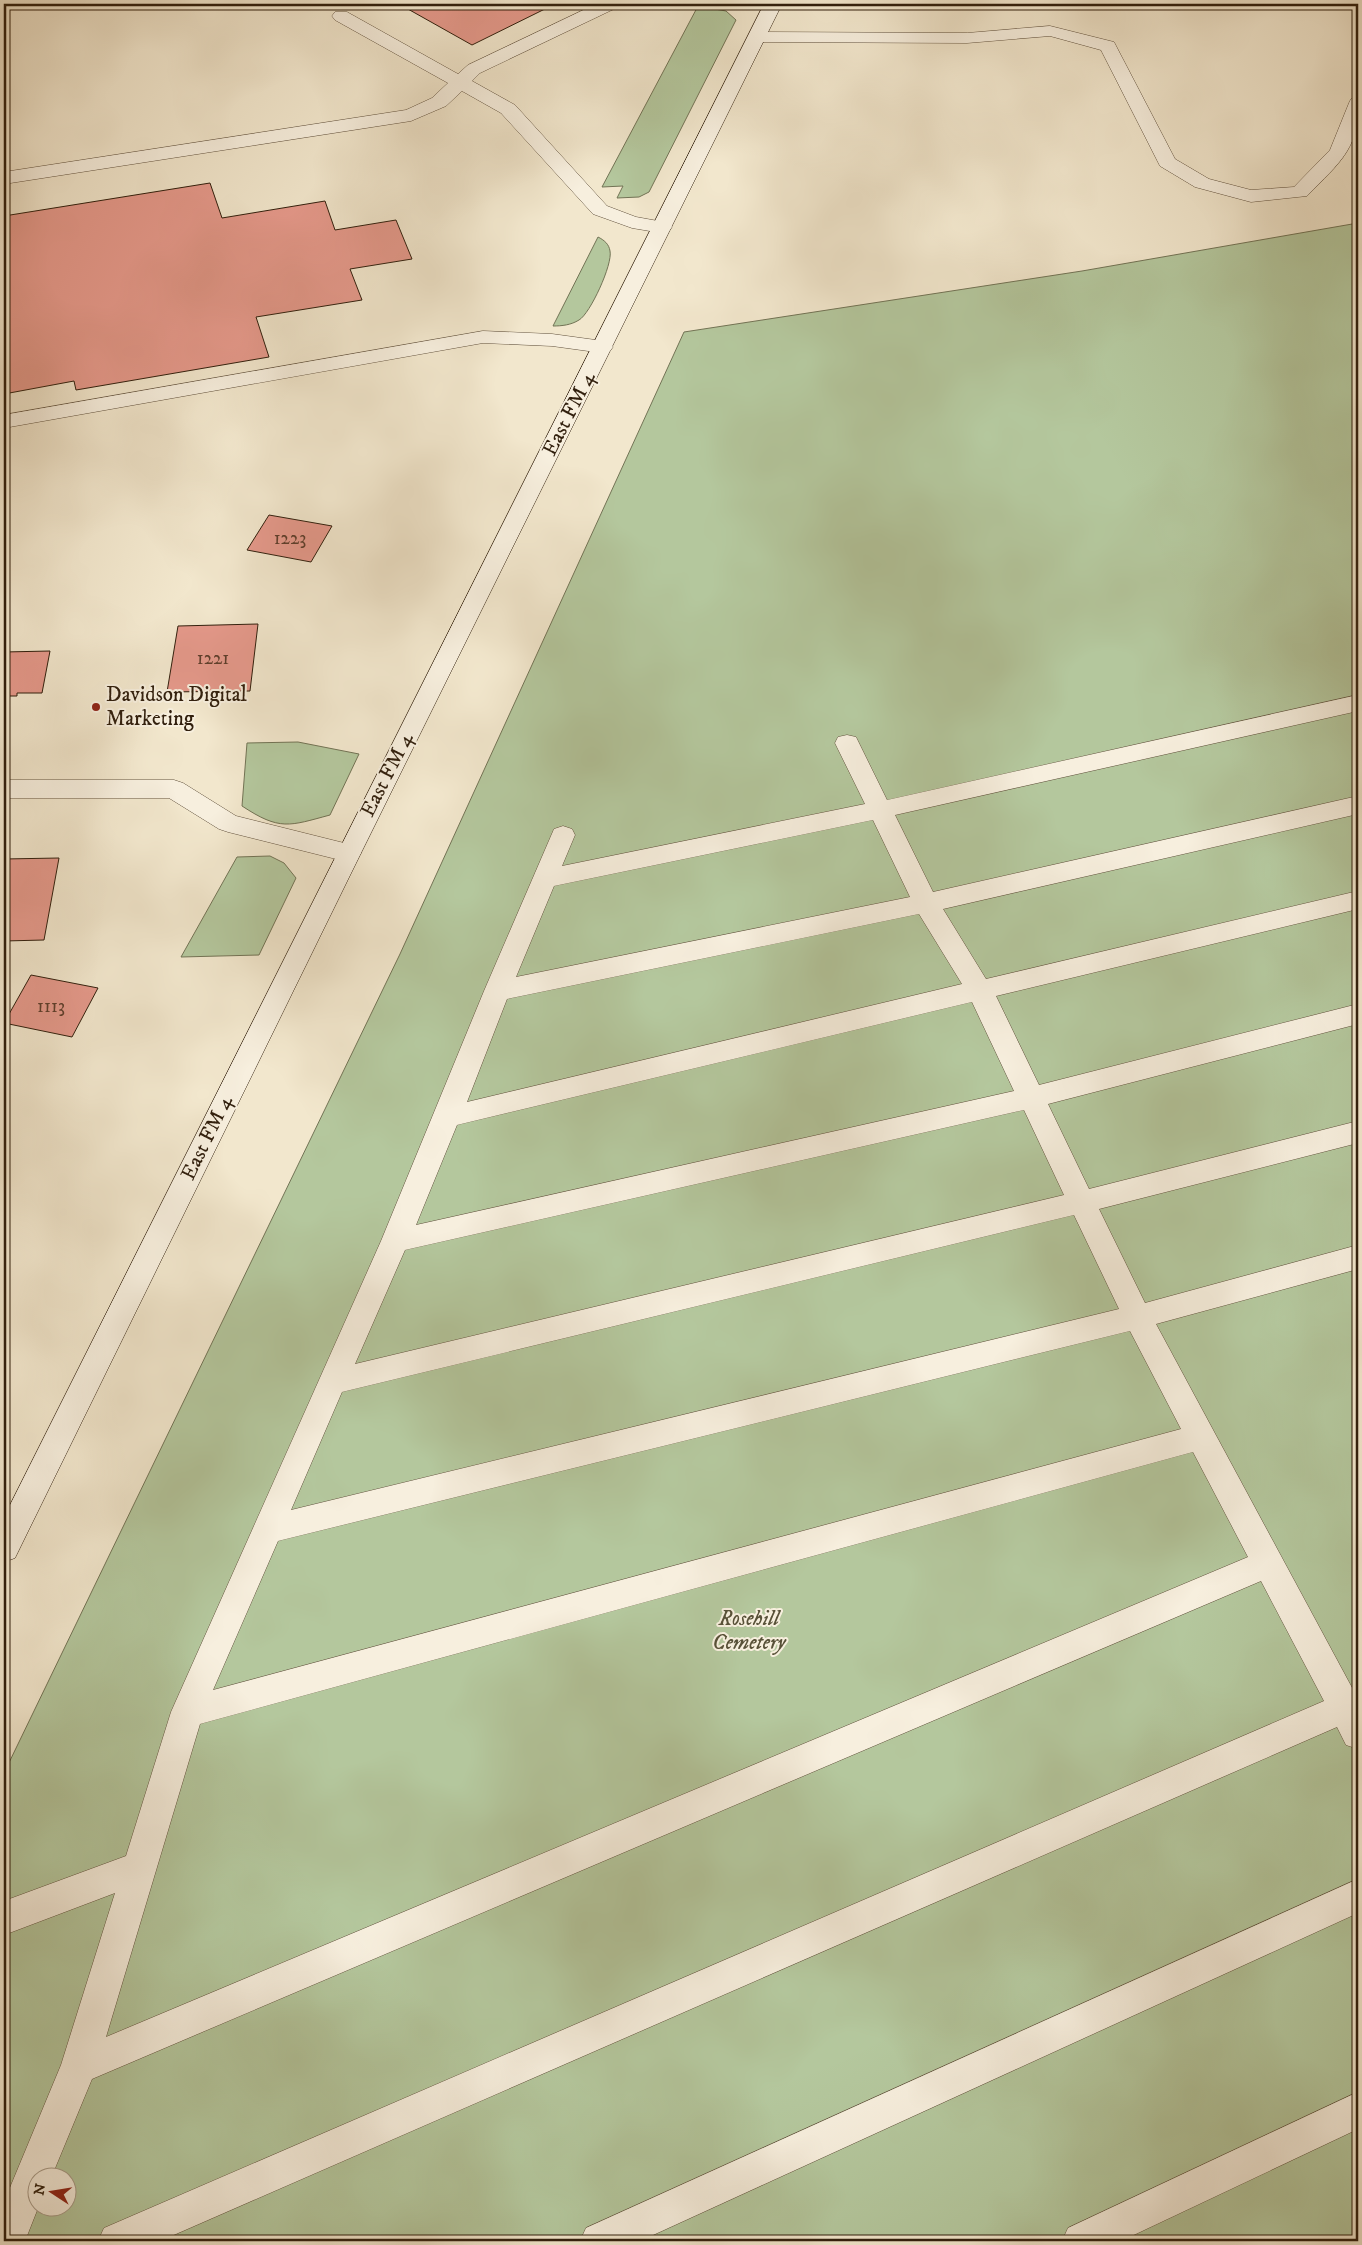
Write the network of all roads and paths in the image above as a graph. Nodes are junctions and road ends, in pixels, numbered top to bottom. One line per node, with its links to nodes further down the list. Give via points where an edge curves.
1 (610, 4): 5 (main road, via 474,69)
2 (771, 4): 4 (main road, East FM 4)
3 (341, 16): 5 (main road)
4 (758, 37): 6 (main road, via 967,38 1050,31 1108,46 1167,162 1202,183 1251,196 1300,192 1339,152); 8 (main road, East FM 4)
5 (461, 84): 7 (main road, via 439,102 411,115); 8 (main road, via 508,109 600,210 632,222)
6 (1358, 103)
7 (4, 178)
8 (662, 227): 9 (main road, East FM 4)
9 (603, 347): 10 (main road, via 552,340 483,338); 17 (main road, East FM 4)
10 (4, 422)
11 (1358, 703): 15 (main road)
12 (847, 743): 15 (main road)
13 (4, 789): 17 (main road, via 174,789 228,823)
14 (1358, 805): 20 (main road)
15 (880, 810): 18 (main road); 20 (main road)
16 (563, 835): 18 (main road)
17 (348, 853): 34 (main road, East FM 4)
18 (544, 880): 22 (main road)
19 (1358, 900): 21 (main road)
20 (926, 903): 21 (main road); 22 (main road)
21 (979, 989): 24 (main road); 25 (main road)
22 (497, 991): 25 (main road)
23 (1358, 1014): 24 (main road)
24 (1030, 1098): 27 (main road); 28 (main road)
25 (447, 1117): 28 (main road)
26 (1358, 1132): 27 (main road)
27 (1082, 1202): 30 (main road); 31 (main road)
28 (394, 1241): 31 (main road)
29 (1358, 1257): 30 (main road)
30 (1137, 1317): 32 (main road); 33 (main road)
31 (332, 1382): 33 (main road)
32 (1202, 1436): 35 (main road); 36 (main road)
33 (267, 1530): 36 (main road)
34 (4, 1548)
35 (1269, 1563): 37 (main road); 41 (main road)
36 (187, 1712): 38 (main road)
37 (1351, 1721): 44 (main road)
38 (140, 1867): 40 (main road); 41 (main road)
39 (1358, 1896): 45 (main road)
40 (4, 1918)
41 (78, 2066): 43 (main road)
42 (1358, 2110): 46 (main road)
43 (6, 2241)
44 (117, 2241)
45 (599, 2241)
46 (1082, 2241)

